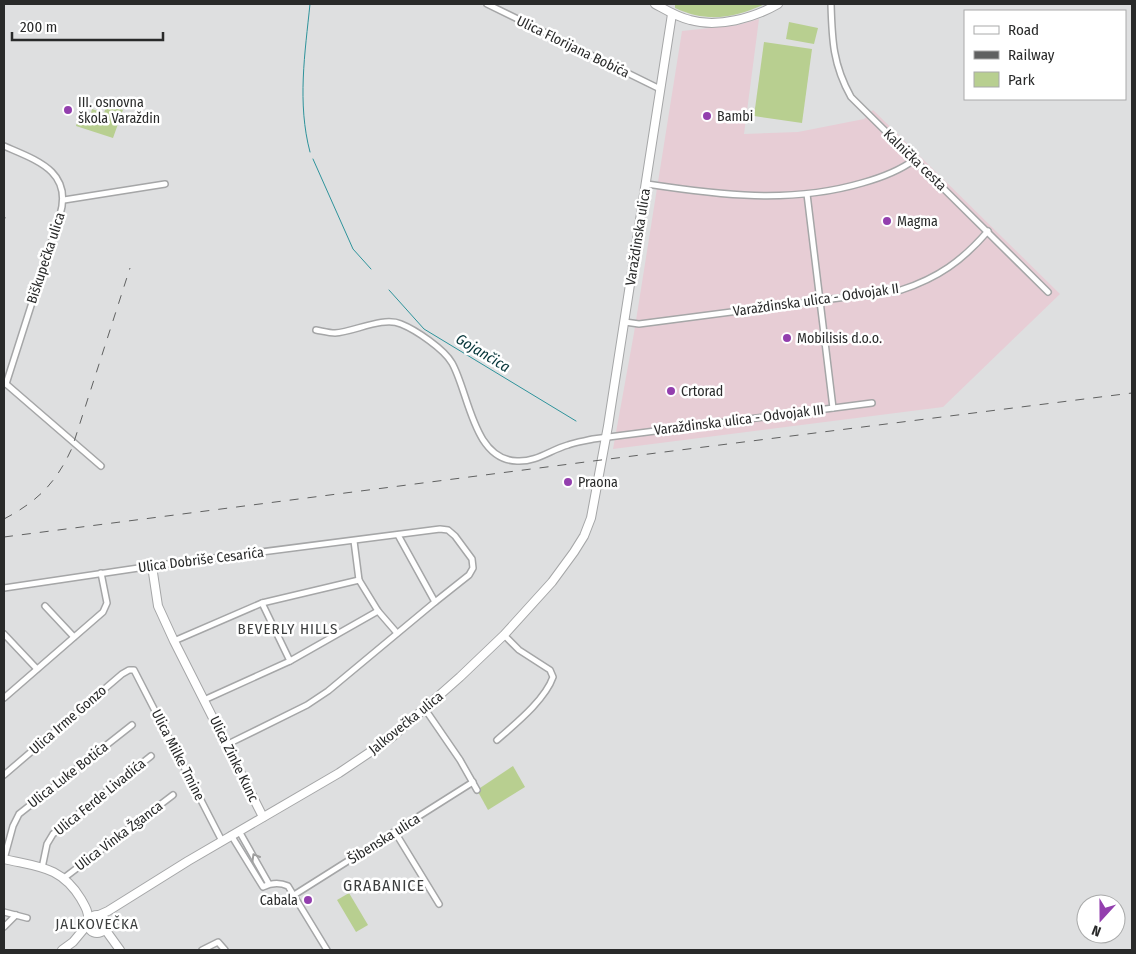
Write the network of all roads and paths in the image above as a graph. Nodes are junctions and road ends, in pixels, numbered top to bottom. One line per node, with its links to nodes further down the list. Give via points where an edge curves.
1 (487, 4): 6 (street, Ulica Florijana Bobića)
2 (655, 4): 5 (main road)
3 (778, 4): 5 (main road, via 755,14 721,22 700,23)
4 (831, 4): 8 (street, Kalnička cesta, via 835,61 844,85 851,97)
5 (672, 14): 6 (main road, Varaždinska ulica)
6 (660, 89): 10 (main road, Varaždinska ulica)
7 (4, 146): 12 (street, via 47,167 60,184)
8 (914, 160): 11 (street, via 875,179); 13 (street, Kalnička cesta)
9 (165, 184): 12 (street, Biškupečka ulica)
10 (647, 184): 11 (street, via 749,196); 16 (main road, Varaždinska ulica)
11 (807, 194): 15 (street)
12 (64, 200): 18 (street, Biškupečka ulica)
13 (988, 231): 14 (street, Kalnička cesta); 15 (street, Varaždinska ulica - Odvojak II, via 951,267 924,282 901,290)
14 (1048, 292)
15 (820, 300): 16 (street, Varaždinska ulica - Odvojak II, via 639,324); 20 (street)
16 (625, 322): 21 (main road, Varaždinska ulica)
17 (316, 330): 21 (street, Varaždinska ulica - Odvojak III, via 334,333 394,322 406,326 438,348 452,363 481,437 491,451 504,458 516,461 539,458 567,445)
18 (5, 383): 23 (street, Biškupečka ulica)
19 (872, 403): 20 (street, Varaždinska ulica - Odvojak III)
20 (833, 408): 21 (street, Varaždinska ulica - Odvojak III)
21 (605, 438): 22 (main road, Varaždinska ulica)
22 (600, 460): 36 (main road, Jalkovečka ulica, via 593,506 584,536 556,577)
23 (101, 466)
24 (398, 535): 25 (street, Ulica Dobriše Cesarića); 30 (street); 30 (street, Ulica Dobriše Cesarića, via 448,530 472,559 473,568 469,575)
25 (354, 541): 26 (street, Ulica Dobriše Cesarića); 28 (street)
26 (152, 566): 27 (street, Ulica Dobriše Cesarića); 38 (main road, Ulica Zinke Kunc, via 158,606)
27 (100, 573): 29 (street, Ulica Dobriše Cesarića); 37 (street, via 106,608)
28 (359, 580): 31 (street); 33 (street)
29 (4, 588)
30 (435, 602): 34 (street, Ulica Dobriše Cesarića)
31 (262, 603): 38 (street); 39 (street)
32 (45, 606): 37 (street)
33 (378, 611): 34 (street); 39 (street, Ulica Zinke Kunc)
34 (397, 632): 47 (street, Ulica Dobriše Cesarića, via 307,705)
35 (4, 634): 40 (street)
36 (504, 635): 44 (main road, Jalkovečka ulica); 46 (street, via 519,650 550,670 553,677 538,700)
37 (74, 637): 40 (street)
38 (174, 641): 43 (main road, Ulica Zinke Kunc)
39 (290, 661): 43 (street, Ulica Zinke Kunc)
40 (37, 669): 42 (street)
41 (134, 670): 49 (street, Ulica Irme Gonzo, via 122,674); 57 (street, Ulica Milke Tmine)
42 (4, 698)
43 (204, 700): 47 (main road, Ulica Zinke Kunc)
44 (425, 709): 50 (street); 53 (main road, Jalkovečka ulica, via 364,757)
45 (132, 725): 58 (street, Ulica Luke Botića, via 19,814)
46 (497, 740)
47 (226, 745): 53 (main road, Ulica Zinke Kunc)
48 (151, 756): 59 (street, Ulica Ferde Livadića, via 53,834 47,844)
49 (4, 775)
50 (473, 782): 51 (street); 55 (street, Šibenska ulica)
51 (477, 790)
52 (173, 795): 60 (street, Ulica Vinka Žganca)
53 (263, 818): 54 (main road, Jalkovečka ulica)
54 (239, 831): 56 (main road, Jalkovečka ulica); 61 (street, one-way to 54)
55 (395, 832): 62 (street, Šibenska ulica); 65 (street)
56 (231, 836): 57 (main road, Jalkovečka ulica); 61 (street, via 263,887)
57 (222, 841): 64 (main road, Jalkovečka ulica)
58 (4, 859): 59 (main road)
59 (42, 868): 60 (main road)
60 (64, 878): 63 (main road)
61 (269, 884): 62 (street, via 285,885)
62 (294, 895): 79 (street)
63 (80, 897): 68 (main road); 70 (main road, via 88,913)
64 (122, 903): 68 (main road, Jalkovečka ulica); 71 (main road, Jalkovečka ulica)
65 (439, 904)
66 (4, 912): 67 (street)
67 (16, 915): 69 (street); 72 (street)
68 (98, 915): 70 (main road, via 91,916); 71 (main road, via 104,918)
69 (27, 918)
70 (88, 922): 73 (main road, via 89,929); 74 (main road)
71 (106, 925): 73 (main road); 75 (main road)
72 (4, 927)
73 (97, 933): 74 (main road); 75 (main road)
74 (73, 942): 76 (main road)
75 (119, 949)
76 (62, 950)
77 (202, 950): 78 (street, via 218,942)
78 (225, 950)
79 (327, 950)

